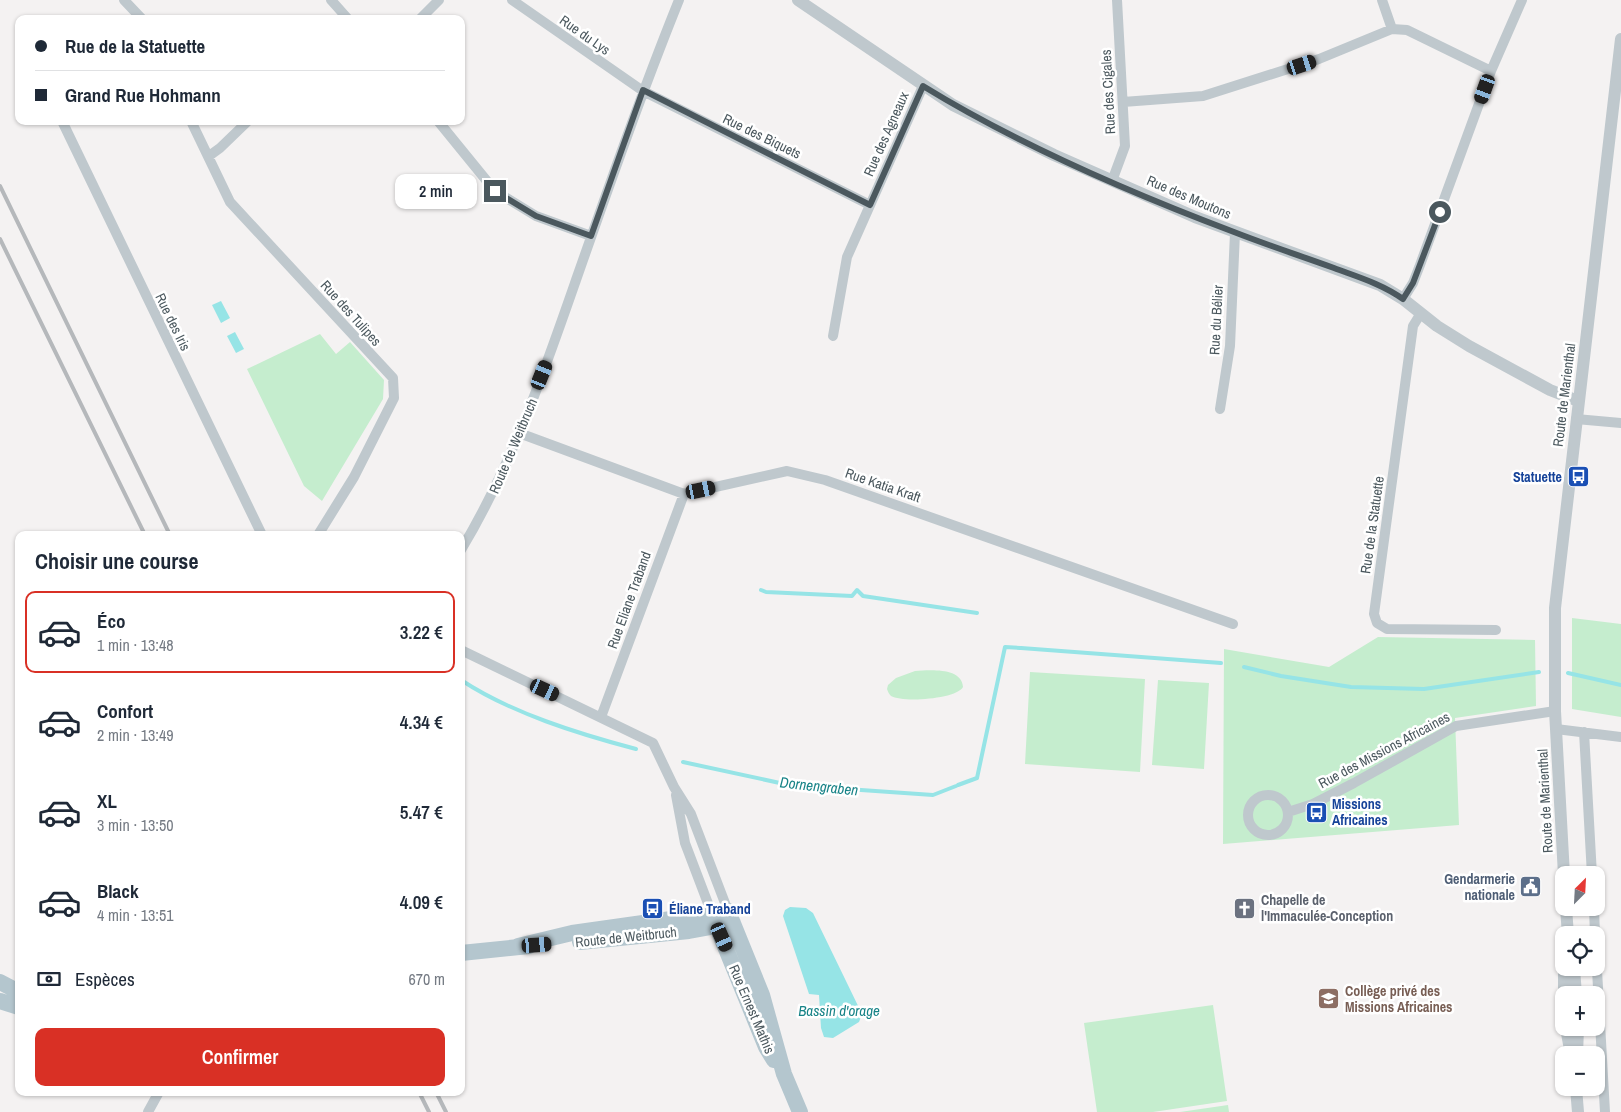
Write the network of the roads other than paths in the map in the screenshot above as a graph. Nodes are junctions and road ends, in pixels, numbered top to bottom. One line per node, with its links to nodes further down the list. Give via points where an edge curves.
1 (124, 0): 10 (street)
2 (331, 0): 11 (street)
3 (439, 0): 12 (street)
4 (512, 0): 17 (street, Rue du Lys)
5 (679, 0): 17 (street, Route de Weitbruch)
6 (798, 0): 16 (street, Rue des Moutons)
7 (1117, 0): 18 (street, Rue des Cigales)
8 (1382, 0): 13 (street)
9 (1522, 0): 15 (street)
10 (137, 15)
11 (344, 15)
12 (424, 15)
13 (1392, 29): 15 (street, via 1407,30); 18 (street, via 1319,59 1204,96)
14 (1621, 39): 31 (street, Route de Marienthal)
15 (1491, 71): 28 (street, via 1420,265)
16 (923, 86): 24 (street, Rue des Moutons, via 954,105); 25 (street, Rue des Agneaux)
17 (643, 90): 25 (street, Rue des Biquets); 27 (street, Route de Weitbruch)
18 (1123, 102): 24 (street, Rue des Cigales, via 1125,146)
19 (64, 125): 37 (street, Rue des Iris)
20 (193, 125): 23 (street, Rue des Tulipes)
21 (244, 125): 23 (street)
22 (441, 125): 27 (street, via 495,191 536,216)
23 (209, 156): 38 (street, Rue des Tulipes, via 230,202 392,378 394,398)
24 (1112, 181): 26 (street, Rue des Moutons)
25 (870, 205): 30 (street, Rue des Agneaux, via 847,257)
26 (1235, 233): 28 (street, Rue des Moutons, via 1371,281); 32 (street, Rue du Bélier, via 1230,346)
27 (591, 236): 35 (street, Route de Weitbruch)
28 (1403, 299): 29 (street, Rue des Moutons)
29 (1421, 313): 31 (street, Rue des Moutons, via 1452,336 1563,397); 41 (street, Rue de la Statuette, via 1413,326 1374,614 1377,623 1387,629)
30 (833, 336)
31 (1578, 401): 33 (street, Route de Marienthal)
32 (1220, 409)
33 (1576, 419): 34 (street); 43 (street, Route de Marienthal, via 1555,608)
34 (1621, 423)
35 (519, 433): 36 (street); 39 (street, Route de Weitbruch, via 490,499)
36 (684, 494): 40 (street, Rue Katia Kraft, via 787,471 825,480); 44 (street, Rue Eliane Traband)
37 (260, 531)
38 (320, 531)
39 (465, 543)
40 (1233, 624)
41 (1496, 630)
42 (465, 652): 44 (street)
43 (1555, 711): 45 (street, Route de Marienthal); 49 (street, Rue des Missions Africaines, via 1456,726 1313,804)
44 (601, 717): 48 (street, via 653,743)
45 (1556, 729): 46 (street); 50 (street, Route de Marienthal)
46 (1584, 732): 47 (street); 51 (street)
47 (1621, 737)
48 (674, 787): 52 (street, via 690,814); 52 (street, via 685,843)
49 (1288, 812): 49 (street, via 1282,800 1269,794 1256,798 1247,816 1252,828 1270,836 1282,830)
50 (1564, 866)
51 (1591, 866)
52 (723, 919): 53 (main road, Route de Weitbruch, via 572,933 518,946); 62 (main road, Rue Ernest Mathis, via 762,995 784,1074)
53 (465, 953)
54 (1597, 976): 64 (street)
55 (0, 982): 56 (main road)
56 (15, 990)
57 (0, 1001): 58 (main road)
58 (15, 1006)
59 (158, 1096): 61 (street)
60 (1577, 1096): 63 (street)
61 (148, 1112)
62 (800, 1112)
63 (1578, 1112)
64 (1605, 1112)

